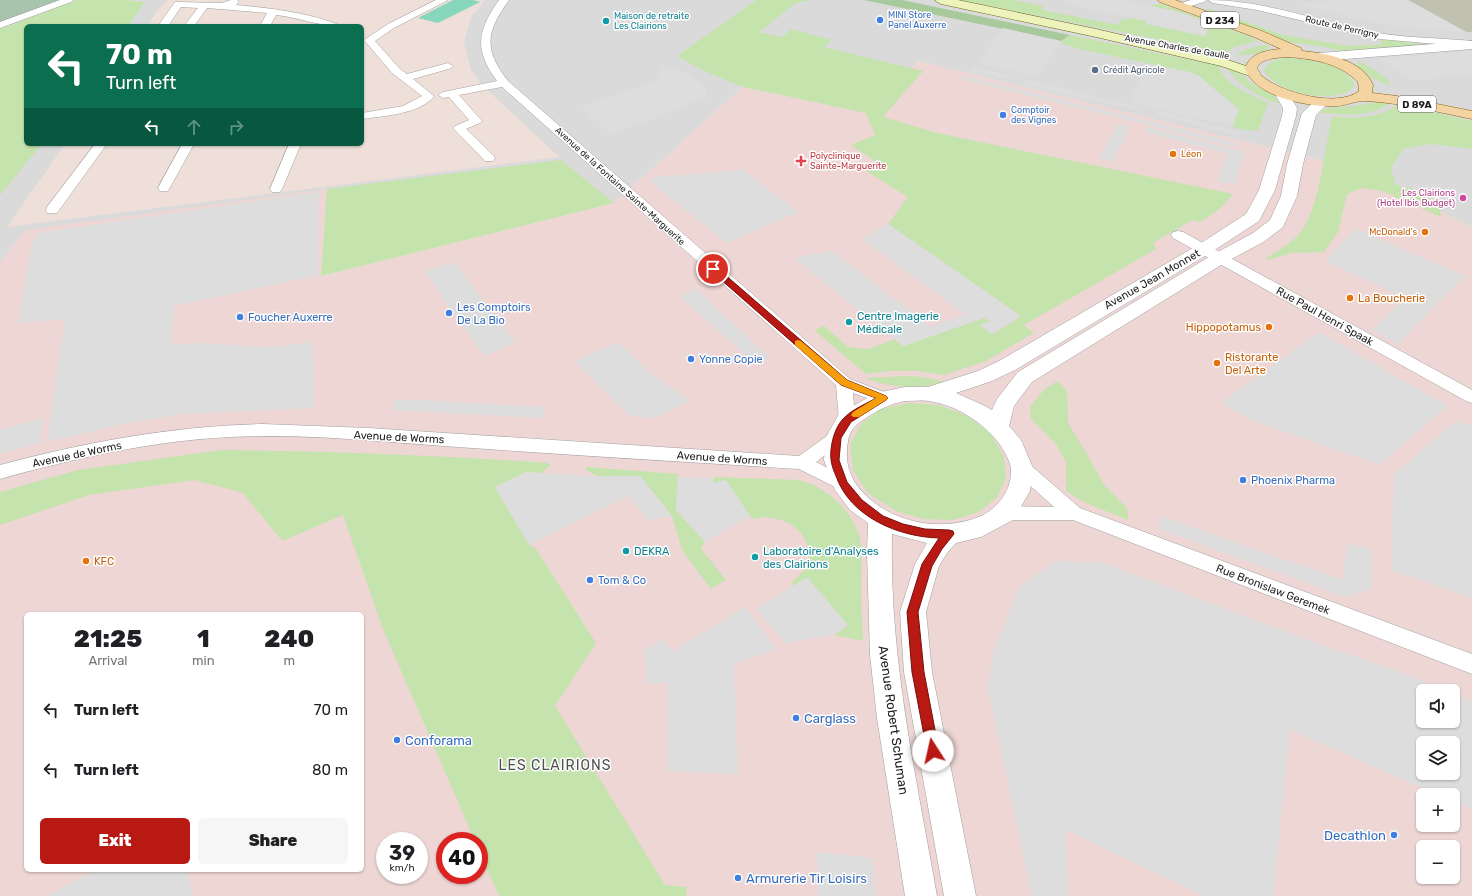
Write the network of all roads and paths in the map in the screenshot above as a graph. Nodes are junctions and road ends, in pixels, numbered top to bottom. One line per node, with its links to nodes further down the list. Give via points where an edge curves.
1 (68, 0): 17 (street)
2 (238, 0): 10 (street)
3 (443, 0): 19 (street)
4 (504, 0): 30 (street, Avenue de la Fontaine Sainte-Marguerite, via 490,17 485,34 488,59)
5 (941, 0): 18 (main road, Avenue Charles de Gaulle)
6 (1164, 0): 11 (main road, D 234)
7 (1201, 0): 11 (street)
8 (1213, 0): 20 (street, Route de Perrigny, via 1251,5 1379,36)
9 (205, 5): 10 (street); 13 (street, via 178,4); 14 (street)
10 (223, 6): 12 (street)
11 (1181, 6): 21 (main road, D 234, via 1258,34)
12 (272, 12): 15 (street); 16 (street)
13 (164, 24)
14 (191, 24)
15 (266, 24)
16 (323, 24)
17 (0, 25)
18 (1096, 33): 24 (main road, Avenue Charles de Gaulle, via 1228,57); 27 (main road, Avenue Charles de Gaulle, via 1224,63)
19 (365, 38): 28 (street)
20 (1472, 44): 22 (street, Route de Perrigny)
21 (1274, 48): 23 (main road); 24 (main road)
22 (1363, 54): 23 (street, Route de Perrigny); 26 (street, Route de Perrigny)
23 (1320, 57): 26 (main road)
24 (1258, 58): 27 (main road, via 1253,62)
25 (448, 66): 28 (street)
26 (1350, 68): 29 (main road)
27 (1253, 73): 31 (main road, via 1259,80)
28 (406, 78): 33 (street)
29 (1365, 81): 34 (main road, via 1366,92); 36 (main road, D 89A)
30 (504, 83): 32 (street); 49 (street, Avenue de la Fontaine Sainte-Marguerite)
31 (1281, 92): 35 (main road); 47 (street, Avenue Jean Monnet, via 1290,108 1289,116 1260,207 1253,217)
32 (452, 94): 33 (street); 42 (street, via 476,121 460,128)
33 (429, 96): 38 (street, via 423,102 405,108)
34 (1361, 96): 35 (main road, via 1338,102); 37 (main road, D 89A, via 1397,100)
35 (1322, 102): 48 (street, Avenue Jean Monnet, via 1308,113 1289,196 1277,223)
36 (1472, 105)
37 (1472, 115)
38 (364, 116)
39 (100, 146): 45 (street)
40 (187, 146): 43 (street)
41 (294, 146): 44 (street)
42 (489, 158)
43 (164, 188)
44 (276, 189)
45 (52, 210)
46 (1178, 235): 47 (street, Rue Paul Henri Spaak)
47 (1204, 249): 48 (street, Rue Paul Henri Spaak); 50 (street, Avenue Jean Monnet, via 1008,365 985,376)
48 (1220, 258): 51 (street, Rue Paul Henri Spaak); 53 (street, Avenue Jean Monnet, via 1025,377 1004,404)
49 (844, 383): 52 (street, Avenue de la Fontaine Sainte-Marguerite); 54 (street)
50 (929, 394): 52 (street); 53 (street, via 954,400 978,411)
51 (1472, 397)
52 (883, 398): 54 (street)
53 (998, 427): 56 (street, via 1013,446)
54 (842, 428): 55 (street); 58 (street, via 835,460)
55 (802, 463): 57 (street, Avenue de Worms, via 264,430 159,438 82,451); 58 (street, Avenue de Worms)
56 (1022, 468): 59 (street, via 1018,491); 60 (street, Rue Bronislaw Geremek)
57 (0, 472)
58 (843, 484): 61 (street, via 858,503)
59 (1004, 513): 60 (street, Rue Bronislaw Geremek); 62 (street, via 973,530)
60 (1074, 513): 63 (street, Rue Bronislaw Geremek)
61 (880, 518): 62 (street, via 902,528 925,533); 64 (street, Avenue Robert Schuman, via 883,655)
62 (949, 534): 65 (street, via 927,564 912,612 918,672)
63 (1472, 664)
64 (921, 896)
65 (960, 896)

